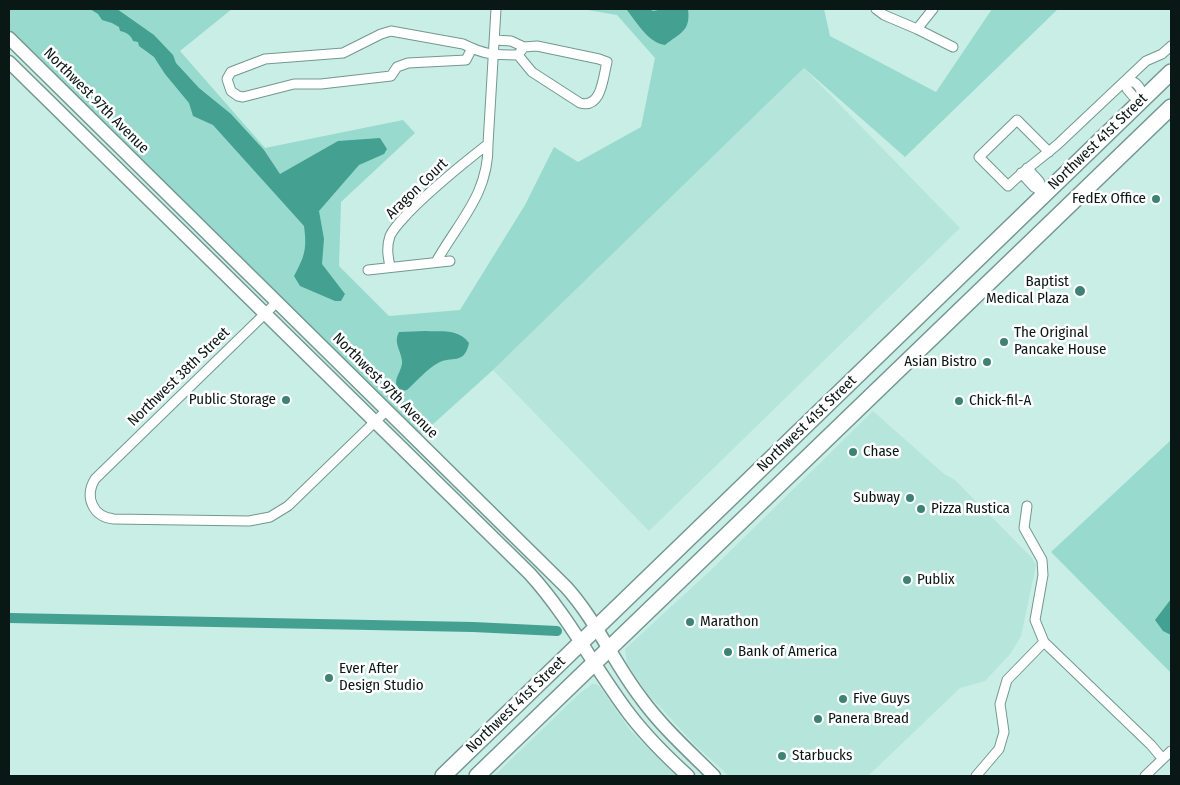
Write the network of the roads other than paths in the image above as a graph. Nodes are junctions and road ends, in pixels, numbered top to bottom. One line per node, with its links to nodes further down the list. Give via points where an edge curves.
1 (496, 9): 6 (street)
2 (876, 9): 4 (street)
3 (933, 9): 4 (street)
4 (917, 30): 9 (street)
5 (9, 38): 22 (street, Northwest 97th Avenue)
6 (494, 40): 7 (street); 11 (street)
7 (524, 46): 12 (street); 12 (street, via 607,62 595,101 580,103 532,72)
8 (1171, 46): 15 (street, via 1162,54 1149,58)
9 (953, 47)
10 (472, 48): 10 (street, via 391,31 343,53 265,59 231,72 227,78 234,94 248,96 294,84 391,76 408,62 466,60); 11 (street)
11 (494, 56): 12 (street); 18 (street)
12 (518, 56)
13 (9, 62): 23 (street)
14 (1171, 72): 16 (main road, Northwest 41st Street)
15 (1127, 79): 16 (street, via 1127,89 1133,96); 19 (street)
16 (1143, 98): 21 (main road, Northwest 41st Street)
17 (1171, 107): 36 (main road, Northwest 41st Street)
18 (488, 144): 25 (street, via 489,161 479,193); 26 (street, Aragon Court, via 428,193 391,234 387,252)
19 (1049, 152): 20 (street); 20 (street, via 1017,120 979,157 1008,186)
20 (1024, 171): 21 (street, via 1039,182)
21 (1045, 193): 33 (main road, Northwest 41st Street)
22 (178, 205): 23 (street); 28 (street, Northwest 97th Avenue)
23 (166, 217): 29 (street)
24 (450, 261): 25 (street)
25 (436, 262): 26 (street)
26 (390, 267): 27 (street)
27 (368, 270)
28 (277, 302): 29 (street, Northwest 38th Street); 30 (street, Northwest 97th Avenue)
29 (264, 314): 31 (street); 31 (street, Northwest 38th Street, via 101,473 92,484 90,496 97,511 107,518 260,520 288,506)
30 (387, 410): 31 (street, Northwest 38th Street); 33 (street, Northwest 97th Avenue, via 566,587)
31 (375, 422): 34 (street, via 530,574)
32 (1026, 506): 35 (street, via 1024,528 1042,560 1044,575 1035,620)
33 (595, 628): 34 (main road, Northwest 41st Street); 36 (street, Northwest 97th Avenue)
34 (581, 642): 37 (street); 40 (main road, Northwest 41st Street)
35 (1044, 642): 39 (street); 44 (street, via 1008,680 1000,704 1004,732 999,749)
36 (609, 650): 37 (main road, Northwest 41st Street); 43 (street, Northwest 97th Avenue, via 641,699)
37 (595, 663): 41 (main road, Northwest 41st Street); 42 (street, via 644,733)
38 (1171, 751): 39 (street)
39 (1162, 758): 45 (street)
40 (443, 776)
41 (477, 776)
42 (688, 776)
43 (714, 776)
44 (976, 776)
45 (1145, 776)

